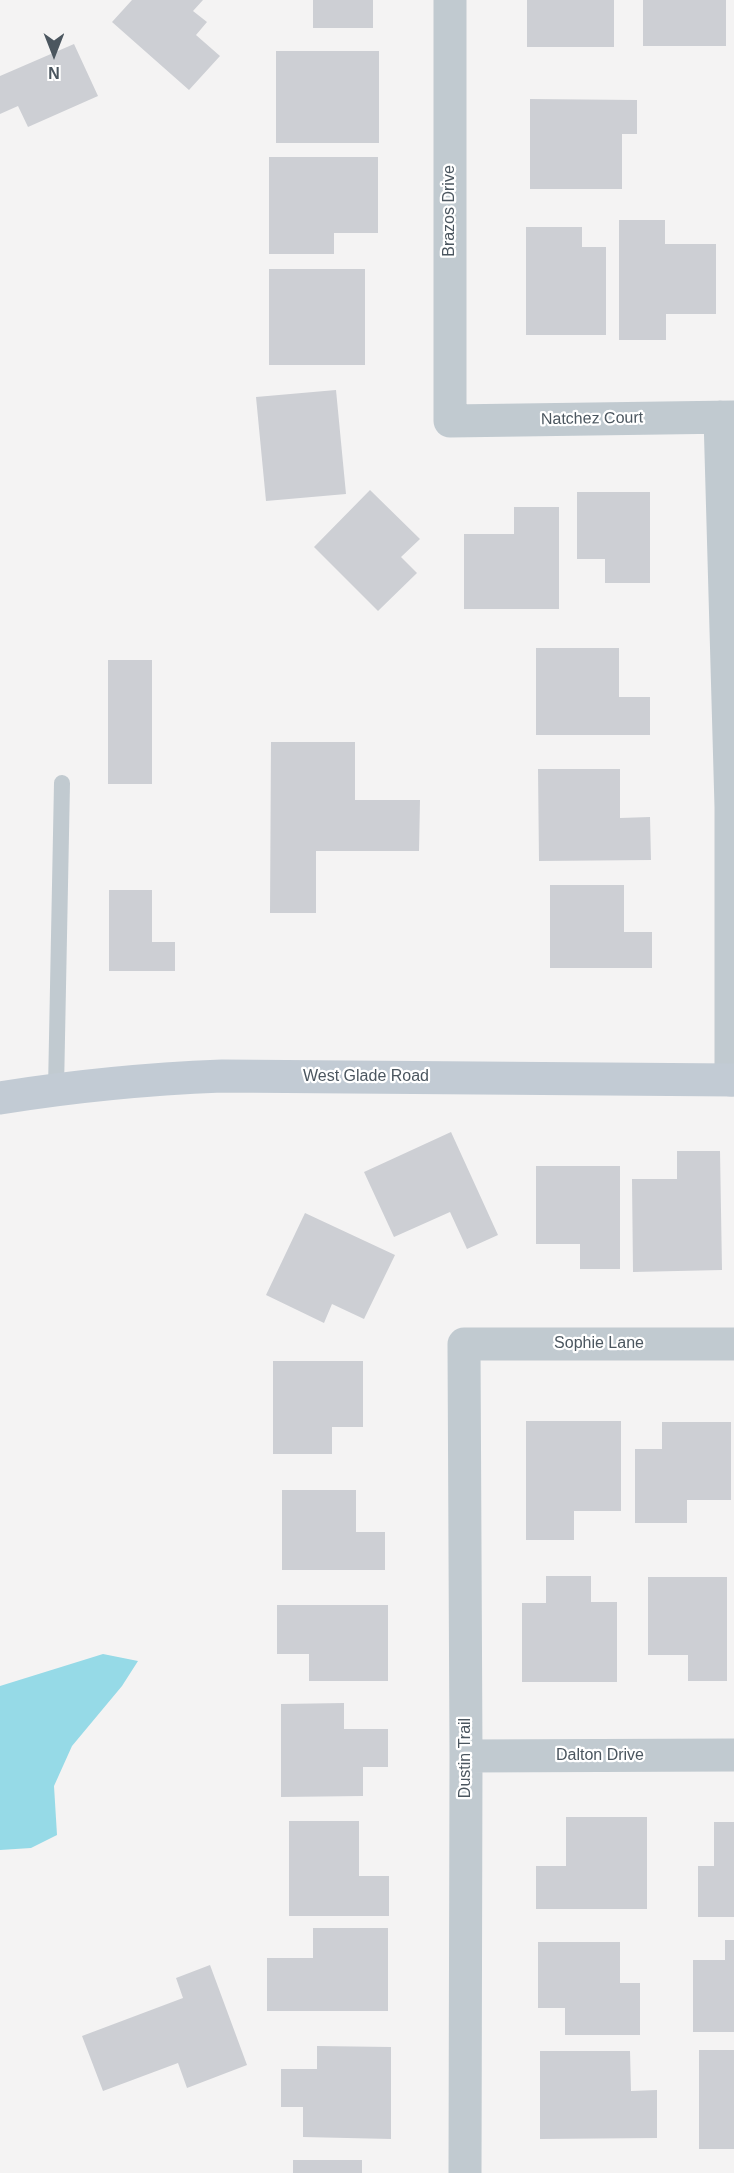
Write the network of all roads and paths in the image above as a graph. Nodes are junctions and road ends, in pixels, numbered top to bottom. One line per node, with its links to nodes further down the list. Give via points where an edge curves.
1 (450, 0): 3 (street, Brazos Drive)
2 (727, 417): 3 (street, Natchez Court); 5 (street)
3 (450, 421)
4 (62, 783): 6 (lane)
5 (732, 1080): 6 (main road, West Glade Road, via 222,1076)
6 (56, 1089): 7 (main road, West Glade Road)
7 (0, 1098)
8 (464, 1344): 9 (street, Sophie Lane); 11 (street, Dustin Trail)
9 (734, 1344)
10 (734, 1755): 11 (street, Dalton Drive)
11 (466, 1756): 12 (street, Dustin Trail)
12 (465, 2173)

